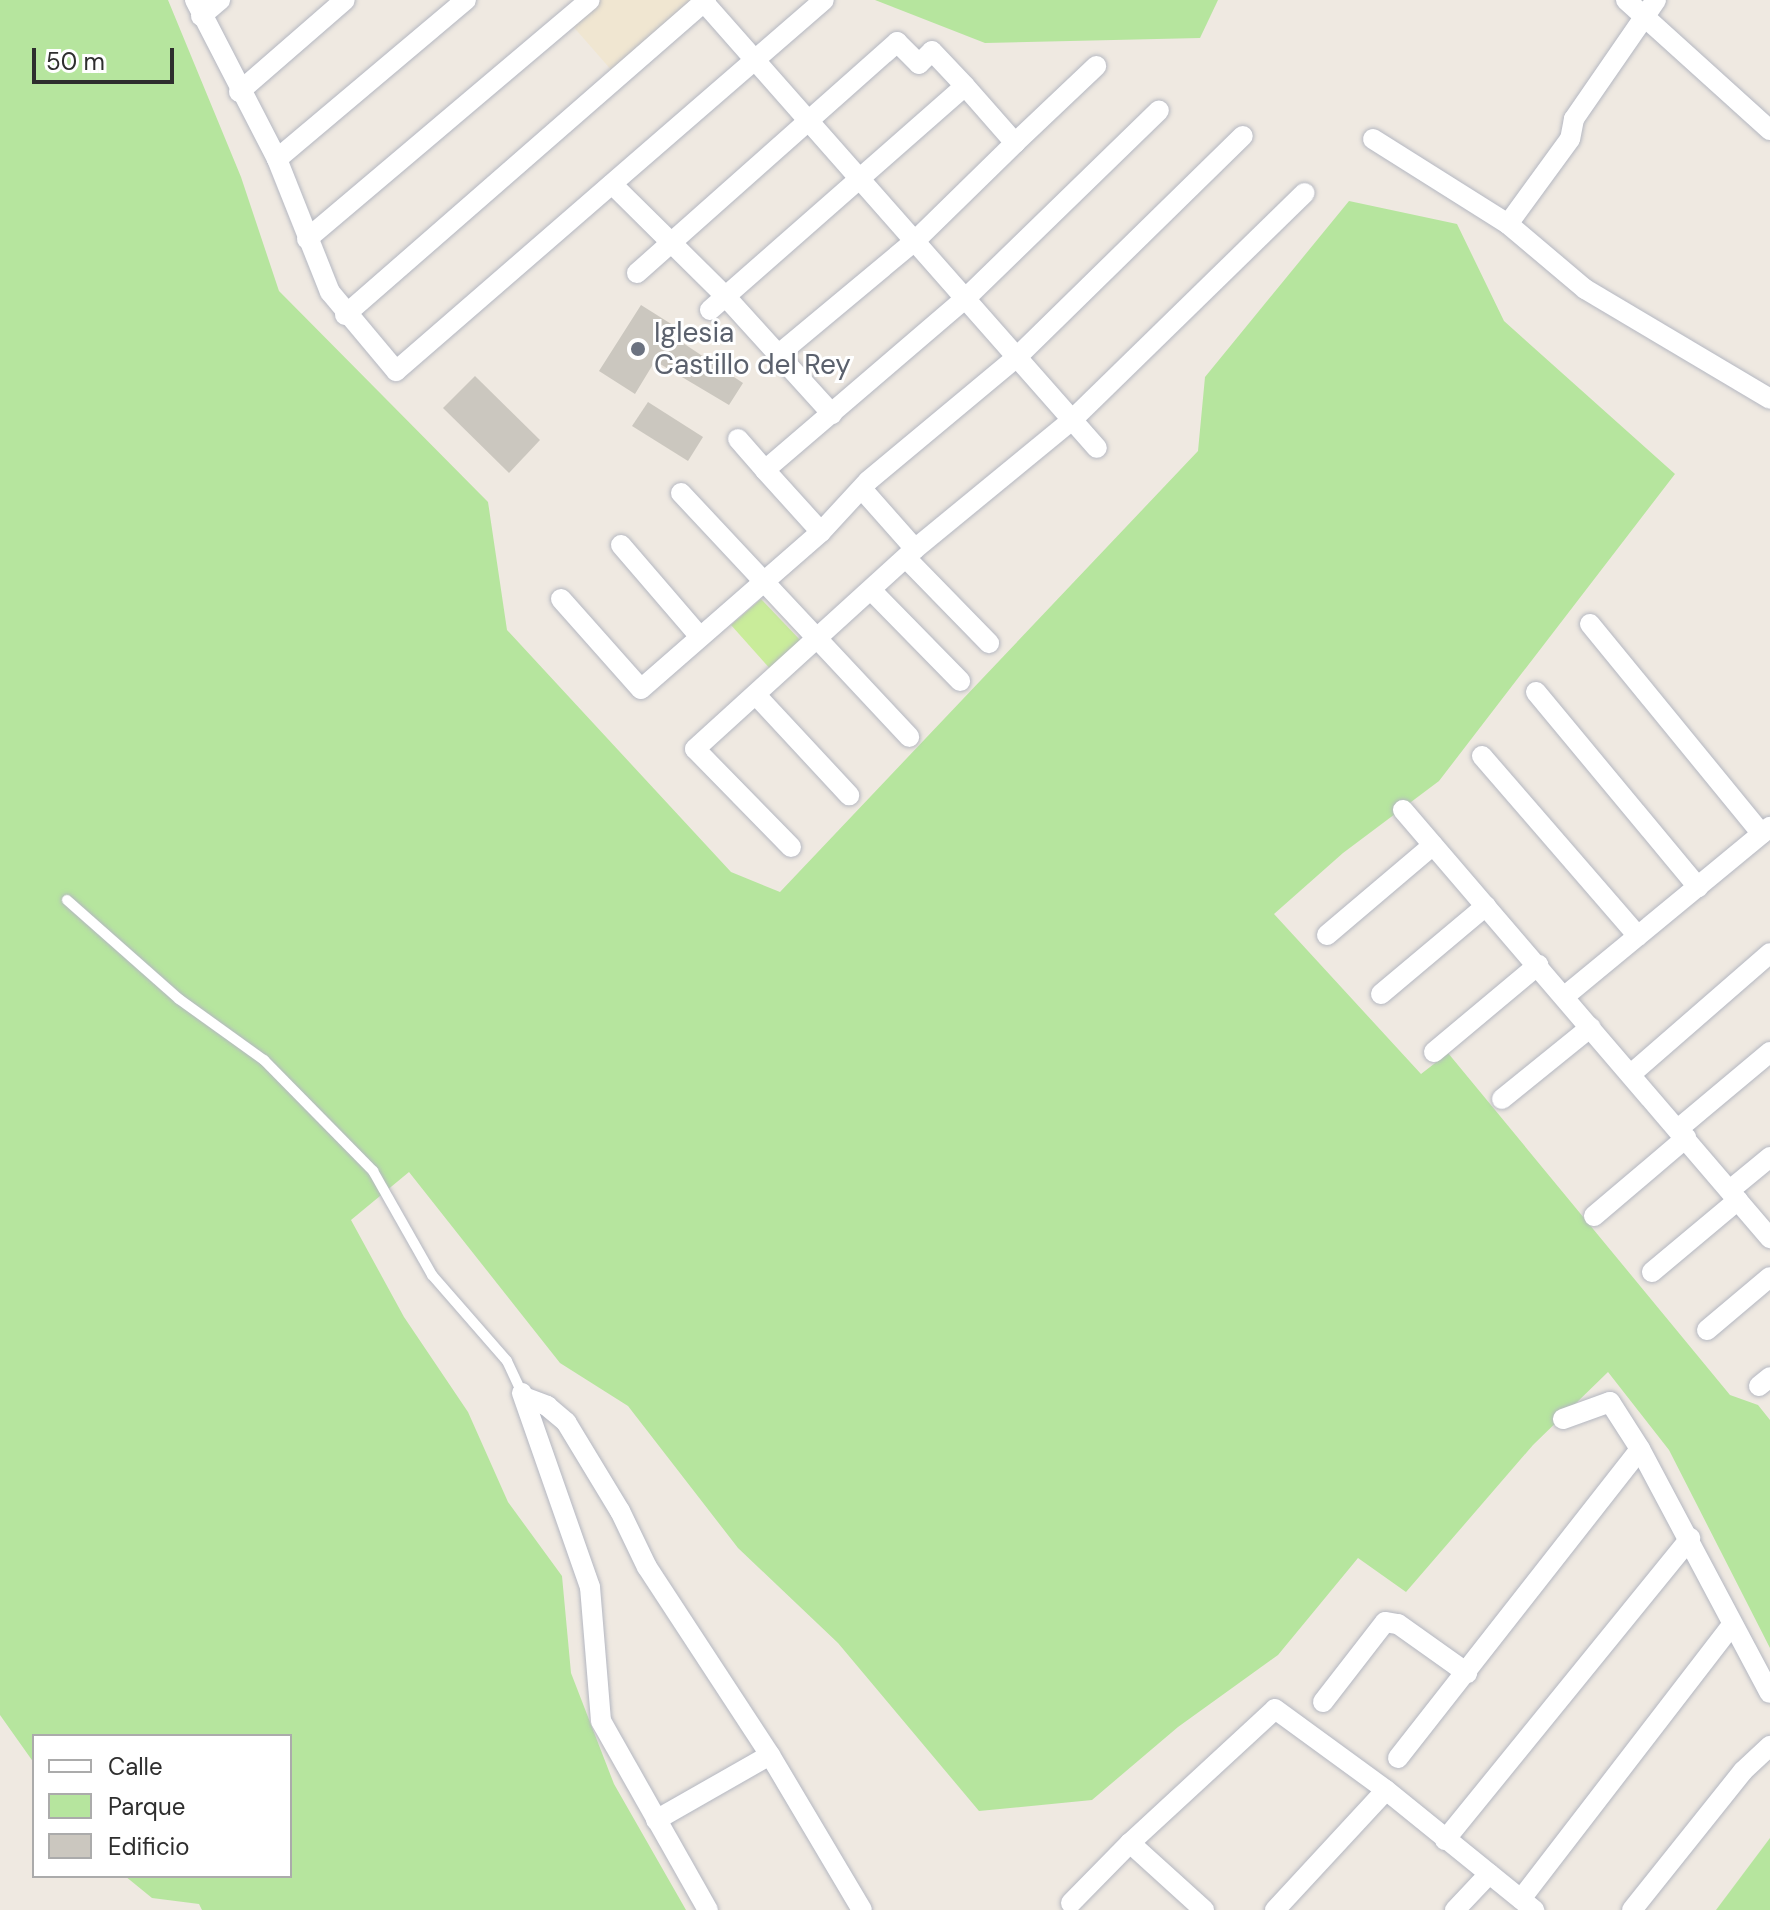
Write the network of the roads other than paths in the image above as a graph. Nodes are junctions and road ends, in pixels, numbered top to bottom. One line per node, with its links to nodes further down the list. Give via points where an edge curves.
1 (220, 0): 8 (street)
2 (345, 0): 13 (street)
3 (466, 0): 20 (street)
4 (590, 0): 25 (street)
5 (824, 0): 10 (street)
6 (1626, 0): 9 (street)
7 (704, 1): 10 (street); 31 (street)
8 (198, 8): 13 (street)
9 (1652, 8): 16 (street); 24 (street, via 1574,119 1570,139)
10 (756, 59): 15 (street); 22 (street)
11 (1096, 66): 19 (street)
12 (965, 86): 15 (street, via 932,51 919,64 897,42); 19 (street); 21 (street)
13 (239, 92): 20 (street)
14 (1159, 110): 29 (street)
15 (810, 119): 21 (street); 27 (street)
16 (1770, 130)
17 (1243, 136): 33 (street)
18 (1373, 139): 24 (street)
19 (1015, 143): 26 (street)
20 (277, 159): 25 (street)
21 (863, 180): 26 (street); 30 (street)
22 (612, 184): 27 (street); 31 (street, via 396,371)
23 (1305, 193): 36 (street)
24 (1508, 224): 34 (street, via 1575,282)
25 (307, 239): 31 (street)
26 (916, 240): 29 (street); 32 (street)
27 (672, 242): 28 (street); 30 (street)
28 (637, 273)
29 (966, 298): 33 (street); 35 (street)
30 (718, 304): 32 (street)
31 (345, 315)
32 (779, 354): 35 (street)
33 (1017, 357): 36 (street); 40 (street)
34 (1770, 399)
35 (832, 414): 39 (street)
36 (1072, 420): 38 (street); 44 (street)
37 (738, 439): 39 (street)
38 (1097, 448)
39 (765, 470): 42 (street)
40 (865, 485): 42 (street); 44 (street)
41 (681, 493): 45 (street)
42 (821, 532): 45 (street)
43 (621, 545): 49 (street)
44 (910, 554): 46 (street); 51 (street)
45 (762, 584): 49 (street); 50 (street)
46 (872, 591): 50 (street); 52 (street)
47 (561, 599): 49 (street, via 641,689)
48 (1590, 624): 59 (street)
49 (700, 637)
50 (817, 641): 54 (street); 55 (street)
51 (989, 643)
52 (960, 681)
53 (1536, 692): 62 (street)
54 (756, 695): 57 (street); 61 (street, via 695,749)
55 (909, 737)
56 (1482, 756): 66 (street)
57 (849, 795)
58 (1403, 810): 60 (street)
59 (1766, 831): 62 (street)
60 (1433, 845): 64 (street); 65 (street)
61 (791, 847)
62 (1698, 887): 66 (street)
63 (67, 900): 84 (lane, via 179,999 264,1060 373,1171 432,1275 507,1361)
64 (1486, 906): 68 (street); 69 (street)
65 (1327, 935)
66 (1638, 936): 70 (street)
67 (1770, 953): 74 (street)
68 (1538, 965): 70 (street); 72 (street)
69 (1381, 994)
70 (1565, 996): 71 (street)
71 (1591, 1027): 74 (street); 75 (street)
72 (1434, 1052)
73 (1770, 1052): 76 (street)
74 (1631, 1074): 76 (street)
75 (1502, 1099)
76 (1682, 1134): 78 (street); 79 (street)
77 (1770, 1157): 78 (street)
78 (1734, 1195): 80 (street); 81 (street)
79 (1594, 1216)
80 (1770, 1238)
81 (1652, 1272)
82 (1770, 1277): 83 (street)
83 (1707, 1330)
84 (523, 1395): 93 (street, via 566,1422 647,1567); 96 (street, via 590,1587 601,1721)
85 (1563, 1419): 86 (street, via 1610,1402)
86 (1640, 1449): 87 (street); 89 (street)
87 (1690, 1538): 88 (street); 97 (street)
88 (1731, 1626): 90 (street); 101 (street)
89 (1467, 1673): 91 (street, via 1398,1624 1385,1622); 94 (street)
90 (1770, 1693)
91 (1323, 1702)
92 (1770, 1746): 107 (street, via 1743,1771)
93 (770, 1755): 96 (street); 103 (street)
94 (1398, 1758)
95 (1386, 1790): 97 (street); 98 (street, via 1275,1709); 105 (street)
96 (656, 1820): 102 (street)
97 (1445, 1840): 99 (street)
98 (1130, 1843): 100 (street); 104 (street)
99 (1489, 1874): 101 (street); 106 (street)
100 (1071, 1903)
101 (1528, 1904)
102 (708, 1910)
103 (862, 1910)
104 (1204, 1910)
105 (1275, 1910)
106 (1455, 1910)
107 (1632, 1910)

